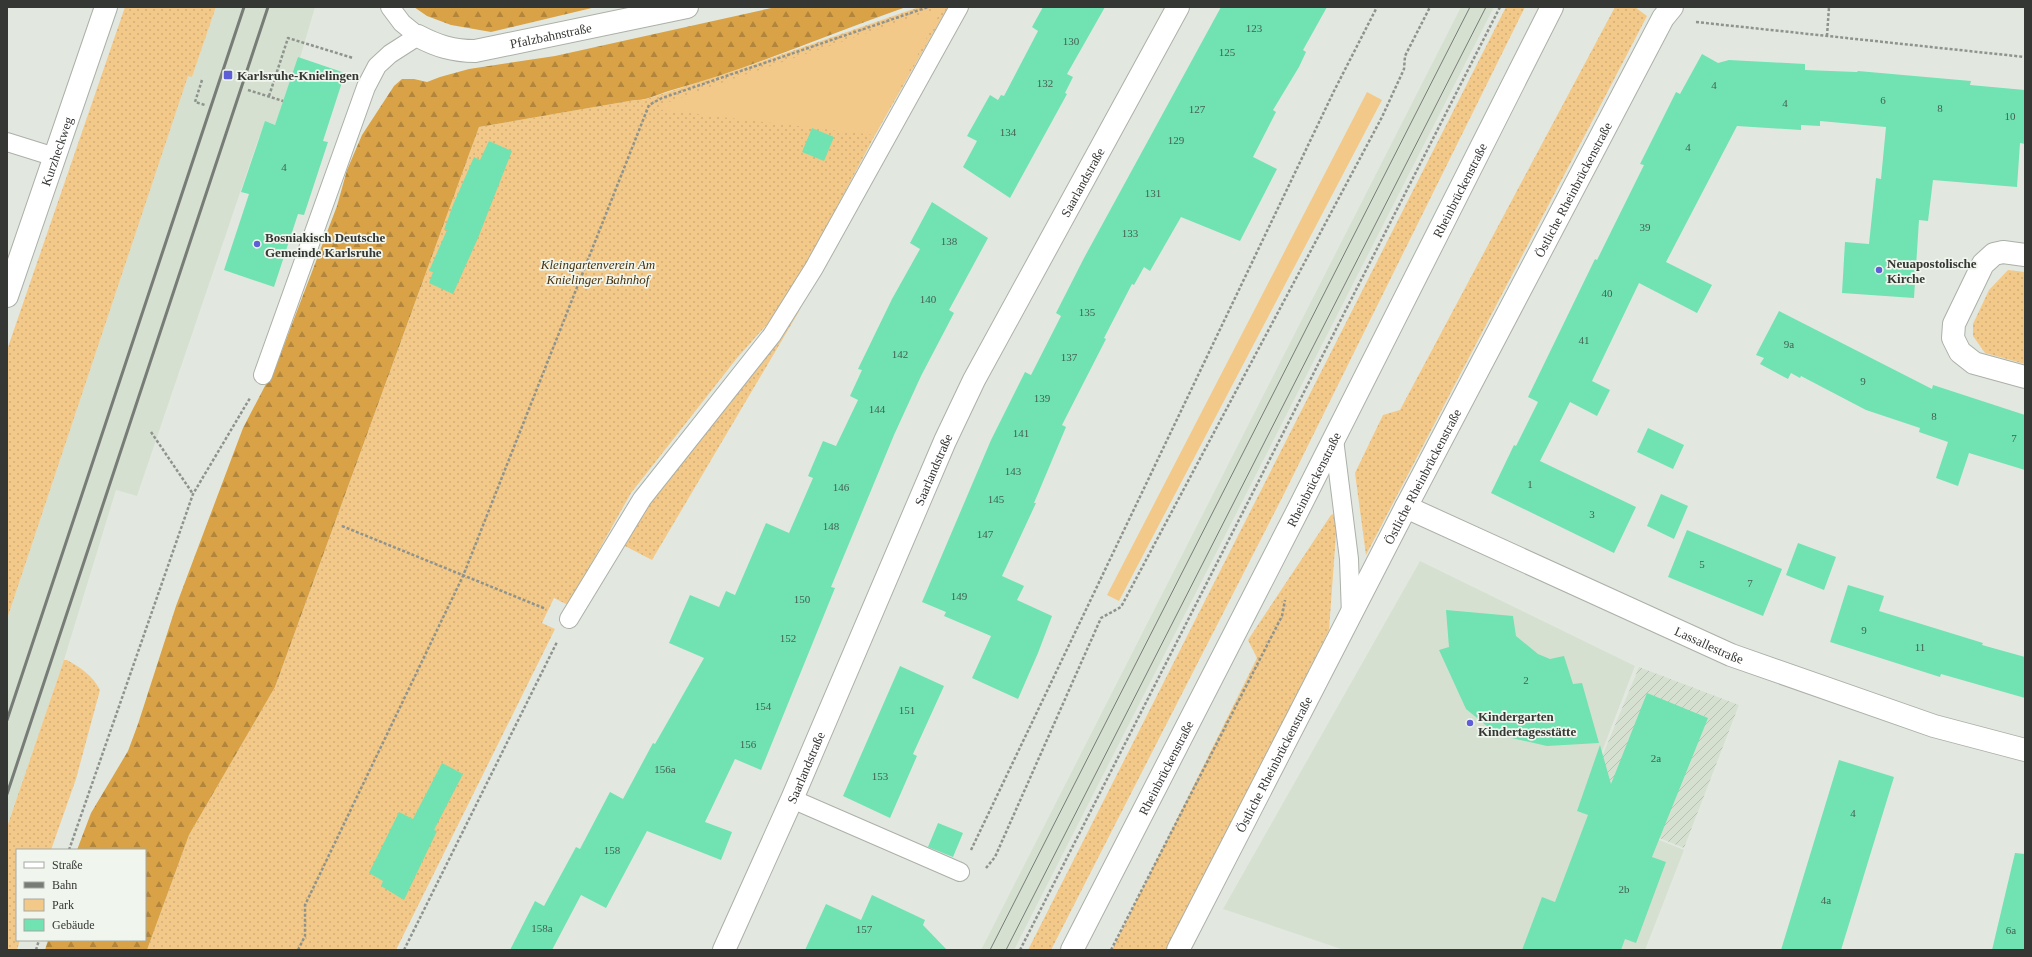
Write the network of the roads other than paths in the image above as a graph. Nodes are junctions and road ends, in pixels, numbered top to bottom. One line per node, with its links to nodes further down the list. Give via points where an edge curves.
1 (106, 7): 10 (street, Kurzheckweg)
2 (390, 7): 8 (lane, via 402,23)
3 (687, 7): 8 (street, Pfalzbahnstraße, via 475,51 457,51 437,46)
4 (959, 7): 18 (lane, via 814,268 776,329 642,499)
5 (1178, 7): 20 (street, Saarlandstraße, via 974,380 945,441)
6 (1552, 7): 15 (street, Rheinbrückenstraße)
7 (1668, 13): 16 (street, Östliche Rheinbrückenstraße)
8 (418, 36): 13 (lane, via 390,54 377,66 366,87)
9 (7, 142): 10 (lane)
10 (55, 156): 12 (street, Kurzheckweg)
11 (2025, 255): 14 (street, via 2003,252 1994,254 1983,264 1954,324 1953,338 1960,352 1974,363)
12 (8, 287)
13 (263, 375)
14 (2025, 377)
15 (1334, 439): 17 (lane, via 1349,559); 23 (street, Rheinbrückenstraße)
16 (1406, 507): 17 (street, Östliche Rheinbrückenstraße); 19 (street, Lassallestraße, via 1731,655 1934,726)
17 (1351, 615): 24 (street, Östliche Rheinbrückenstraße)
18 (569, 619)
19 (2025, 750)
20 (792, 799): 21 (lane); 22 (street, Saarlandstraße)
21 (960, 872)
22 (724, 950)
23 (1072, 950)
24 (1178, 950)

